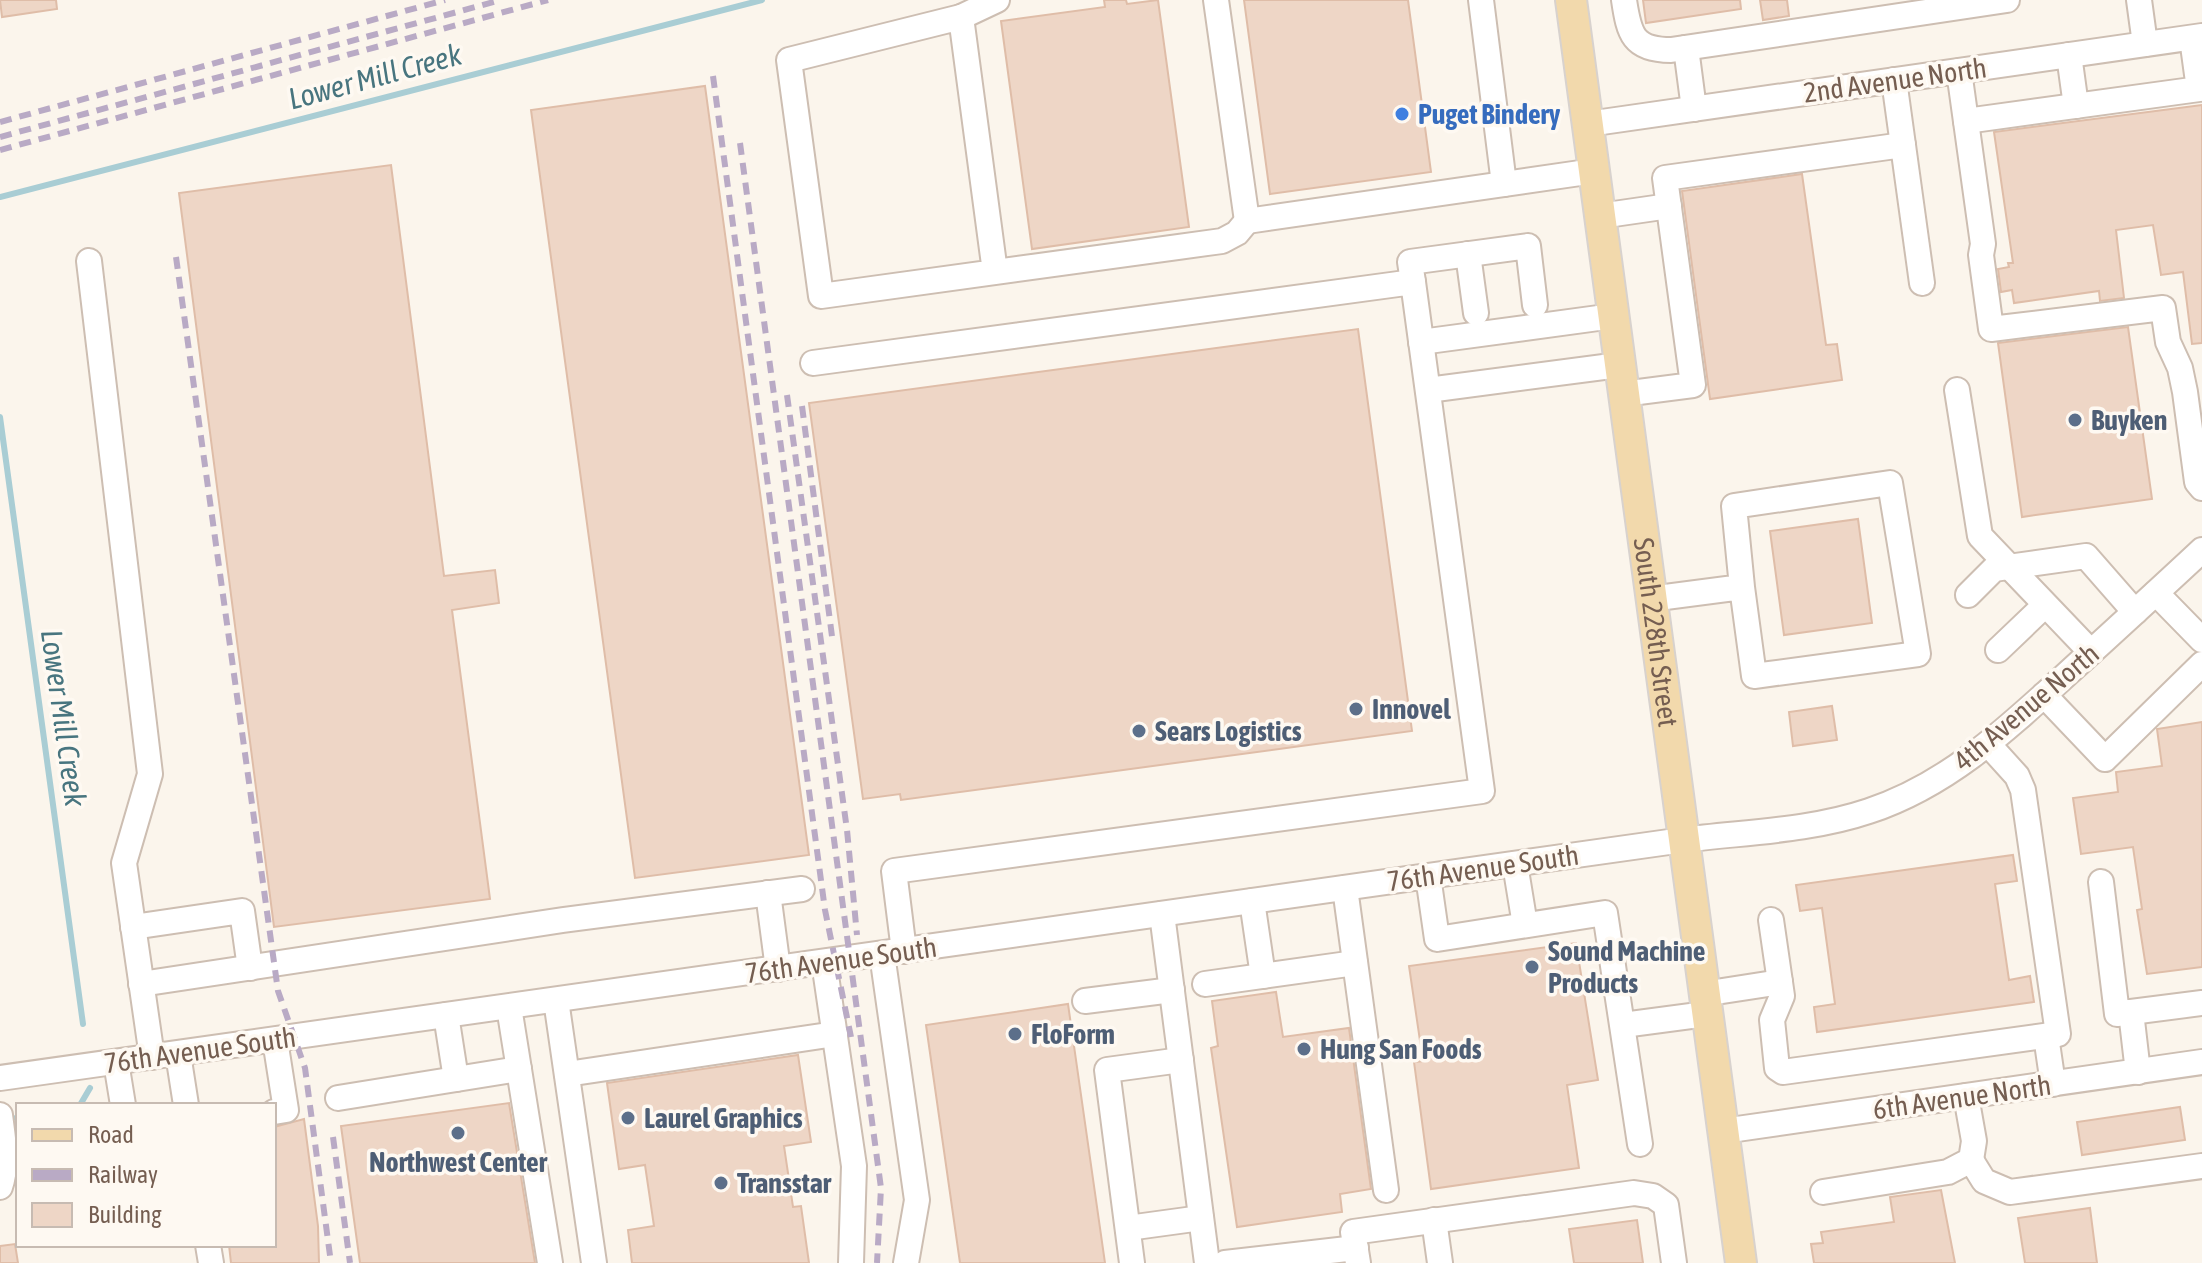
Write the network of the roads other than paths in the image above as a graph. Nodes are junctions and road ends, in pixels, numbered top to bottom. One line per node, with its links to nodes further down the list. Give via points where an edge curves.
1 (997, 0): 8 (street)
2 (1216, 0): 25 (street)
3 (1481, 0): 22 (street)
4 (1571, 0): 19 (main road, South 228th Street)
5 (1624, 0): 11 (street, via 1635,40 1653,50)
6 (2007, 0): 11 (street)
7 (2139, 0): 10 (street)
8 (961, 17): 28 (street); 28 (street, via 789,60 814,248 821,296)
9 (2197, 37): 10 (street, 2nd Avenue North); 15 (street)
10 (2145, 44): 12 (street, 2nd Avenue North)
11 (1686, 48): 17 (street)
12 (2069, 55): 13 (street, 2nd Avenue North); 16 (street)
13 (1959, 71): 14 (street, 2nd Avenue North); 18 (street)
14 (1894, 80): 17 (street, 2nd Avenue North); 20 (street)
15 (2200, 89): 16 (street)
16 (2076, 106): 18 (street)
17 (1694, 109): 19 (street, 2nd Avenue North)
18 (1966, 121): 40 (street, via 1991,329 2163,308)
19 (1588, 124): 21 (main road, South 228th Street)
20 (1903, 145): 23 (street, via 1665,178); 30 (street)
21 (1594, 171): 22 (street); 24 (main road, South 228th Street)
22 (1504, 184): 25 (street)
23 (1669, 206): 24 (street); 39 (street, via 1693,385)
24 (1600, 216): 33 (main road, South 228th Street)
25 (1247, 221): 28 (street, via 1222,241)
26 (1468, 254): 29 (street, via 1410,262); 31 (street, via 1528,246); 32 (street)
27 (89, 261): 67 (street, via 150,774 124,863)
28 (995, 272)
29 (1413, 282): 34 (street); 35 (street)
30 (1922, 283)
31 (1535, 305)
32 (1476, 313)
33 (1613, 316): 34 (street); 36 (main road, South 228th Street)
34 (1421, 342): 37 (street)
35 (813, 363)
36 (1619, 365): 37 (street); 39 (main road, South 228th Street)
37 (1428, 390): 68 (street, via 1482,791 894,871)
38 (1957, 390): 43 (street, via 1980,536)
39 (1623, 394): 47 (main road, South 228th Street)
40 (2196, 436): 41 (street, via 2197,482)
41 (2202, 488)
42 (2199, 558): 45 (street, 4th Avenue North)
43 (2008, 567): 46 (street, via 1994,569); 48 (street); 49 (street, via 2086,556)
44 (1742, 587): 44 (street, via 1754,676 1918,654 1890,483 1734,506); 47 (street)
45 (2156, 593): 49 (street, 4th Avenue North); 50 (street)
46 (1968, 595)
47 (1650, 599): 56 (main road, South 228th Street)
48 (2045, 605): 51 (street); 52 (street)
49 (2135, 612): 52 (street, 4th Avenue North)
50 (2202, 640)
51 (1998, 650)
52 (2091, 652): 54 (street, 4th Avenue North)
53 (2202, 664): 54 (street, via 2105,759)
54 (2044, 695): 55 (street, 4th Avenue North)
55 (1988, 744): 56 (street, 4th Avenue North, via 1913,793 1869,811 1822,823); 87 (street, via 2023,790 2058,1034)
56 (1683, 840): 57 (street, 76th Avenue South); 81 (main road, South 228th Street)
57 (1515, 864): 58 (street, 76th Avenue South); 66 (street)
58 (1428, 876): 60 (street, 76th Avenue South); 66 (street, via 1437,939)
59 (2101, 882): 83 (street, via 2117,1014)
60 (1345, 888): 63 (street, 76th Avenue South); 70 (street)
61 (802, 889): 62 (street)
62 (768, 893): 71 (street); 72 (street)
63 (1252, 901): 64 (street, 76th Avenue South); 73 (street)
64 (1162, 914): 68 (street, 76th Avenue South); 77 (street)
65 (1771, 920): 74 (street)
66 (1525, 925): 85 (street, via 1605,913)
67 (133, 927): 71 (street, via 242,911); 75 (street)
68 (893, 952): 69 (street, 76th Avenue South); 120 (street, via 917,1200)
69 (824, 962): 72 (street, 76th Avenue South); 86 (street)
70 (1355, 963): 73 (street); 111 (street)
71 (250, 968): 75 (street)
72 (778, 969): 78 (street, 76th Avenue South)
73 (1263, 976): 76 (street)
74 (1780, 982): 81 (street); 87 (street, via 1782,996 1772,1020 1777,1068 1783,1072)
75 (141, 984): 90 (street)
76 (1205, 984)
77 (1172, 990): 79 (street); 91 (street)
78 (556, 1000): 82 (street, 76th Avenue South); 96 (street)
79 (1085, 1001)
80 (2202, 1003): 83 (street)
81 (1705, 1004): 85 (street); 106 (main road, South 228th Street)
82 (509, 1007): 84 (street, 76th Avenue South); 94 (street)
83 (2131, 1012): 95 (street)
84 (446, 1015): 88 (street, 76th Avenue South); 98 (street)
85 (1623, 1025): 107 (street)
86 (835, 1034): 96 (street); 119 (street, via 854,1166)
87 (2046, 1036): 99 (street)
88 (275, 1040): 89 (street, 76th Avenue South); 104 (street, via 286,1110)
89 (178, 1054): 90 (street, 76th Avenue South); 103 (street)
90 (152, 1057): 92 (street, 76th Avenue South)
91 (1181, 1060): 113 (street); 115 (street, via 1107,1070)
92 (116, 1062): 97 (street, 76th Avenue South); 102 (street)
93 (2202, 1062): 95 (street, 6th Avenue North)
94 (519, 1069): 98 (street); 117 (street)
95 (2138, 1072): 99 (street, 6th Avenue North)
96 (567, 1074): 118 (street)
97 (0, 1078)
98 (456, 1079): 101 (street)
99 (2053, 1084): 100 (street, 6th Avenue North)
100 (1966, 1096): 106 (street, 6th Avenue North); 108 (street, via 1974,1141)
101 (338, 1098)
102 (123, 1103)
103 (186, 1103)
104 (276, 1112)
105 (0, 1115): 110 (street)
106 (1723, 1131): 126 (main road, South 228th Street)
107 (1640, 1144)
108 (1971, 1160): 109 (street, via 1984,1181 2010,1192); 112 (street, via 1948,1172)
109 (2202, 1166)
110 (0, 1187)
111 (1386, 1190)
112 (1823, 1192)
113 (1201, 1218): 115 (street); 122 (street)
114 (1434, 1220): 116 (street, via 1353,1232); 124 (street); 125 (street, via 1634,1193 1653,1196 1666,1205)
115 (1128, 1228): 121 (street)
116 (1357, 1255): 123 (street)
117 (550, 1263)
118 (594, 1263)
119 (851, 1263)
120 (906, 1263)
121 (1132, 1263)
122 (1207, 1263)
123 (1225, 1263)
124 (1440, 1263)
125 (1674, 1263)
126 (1741, 1263)

